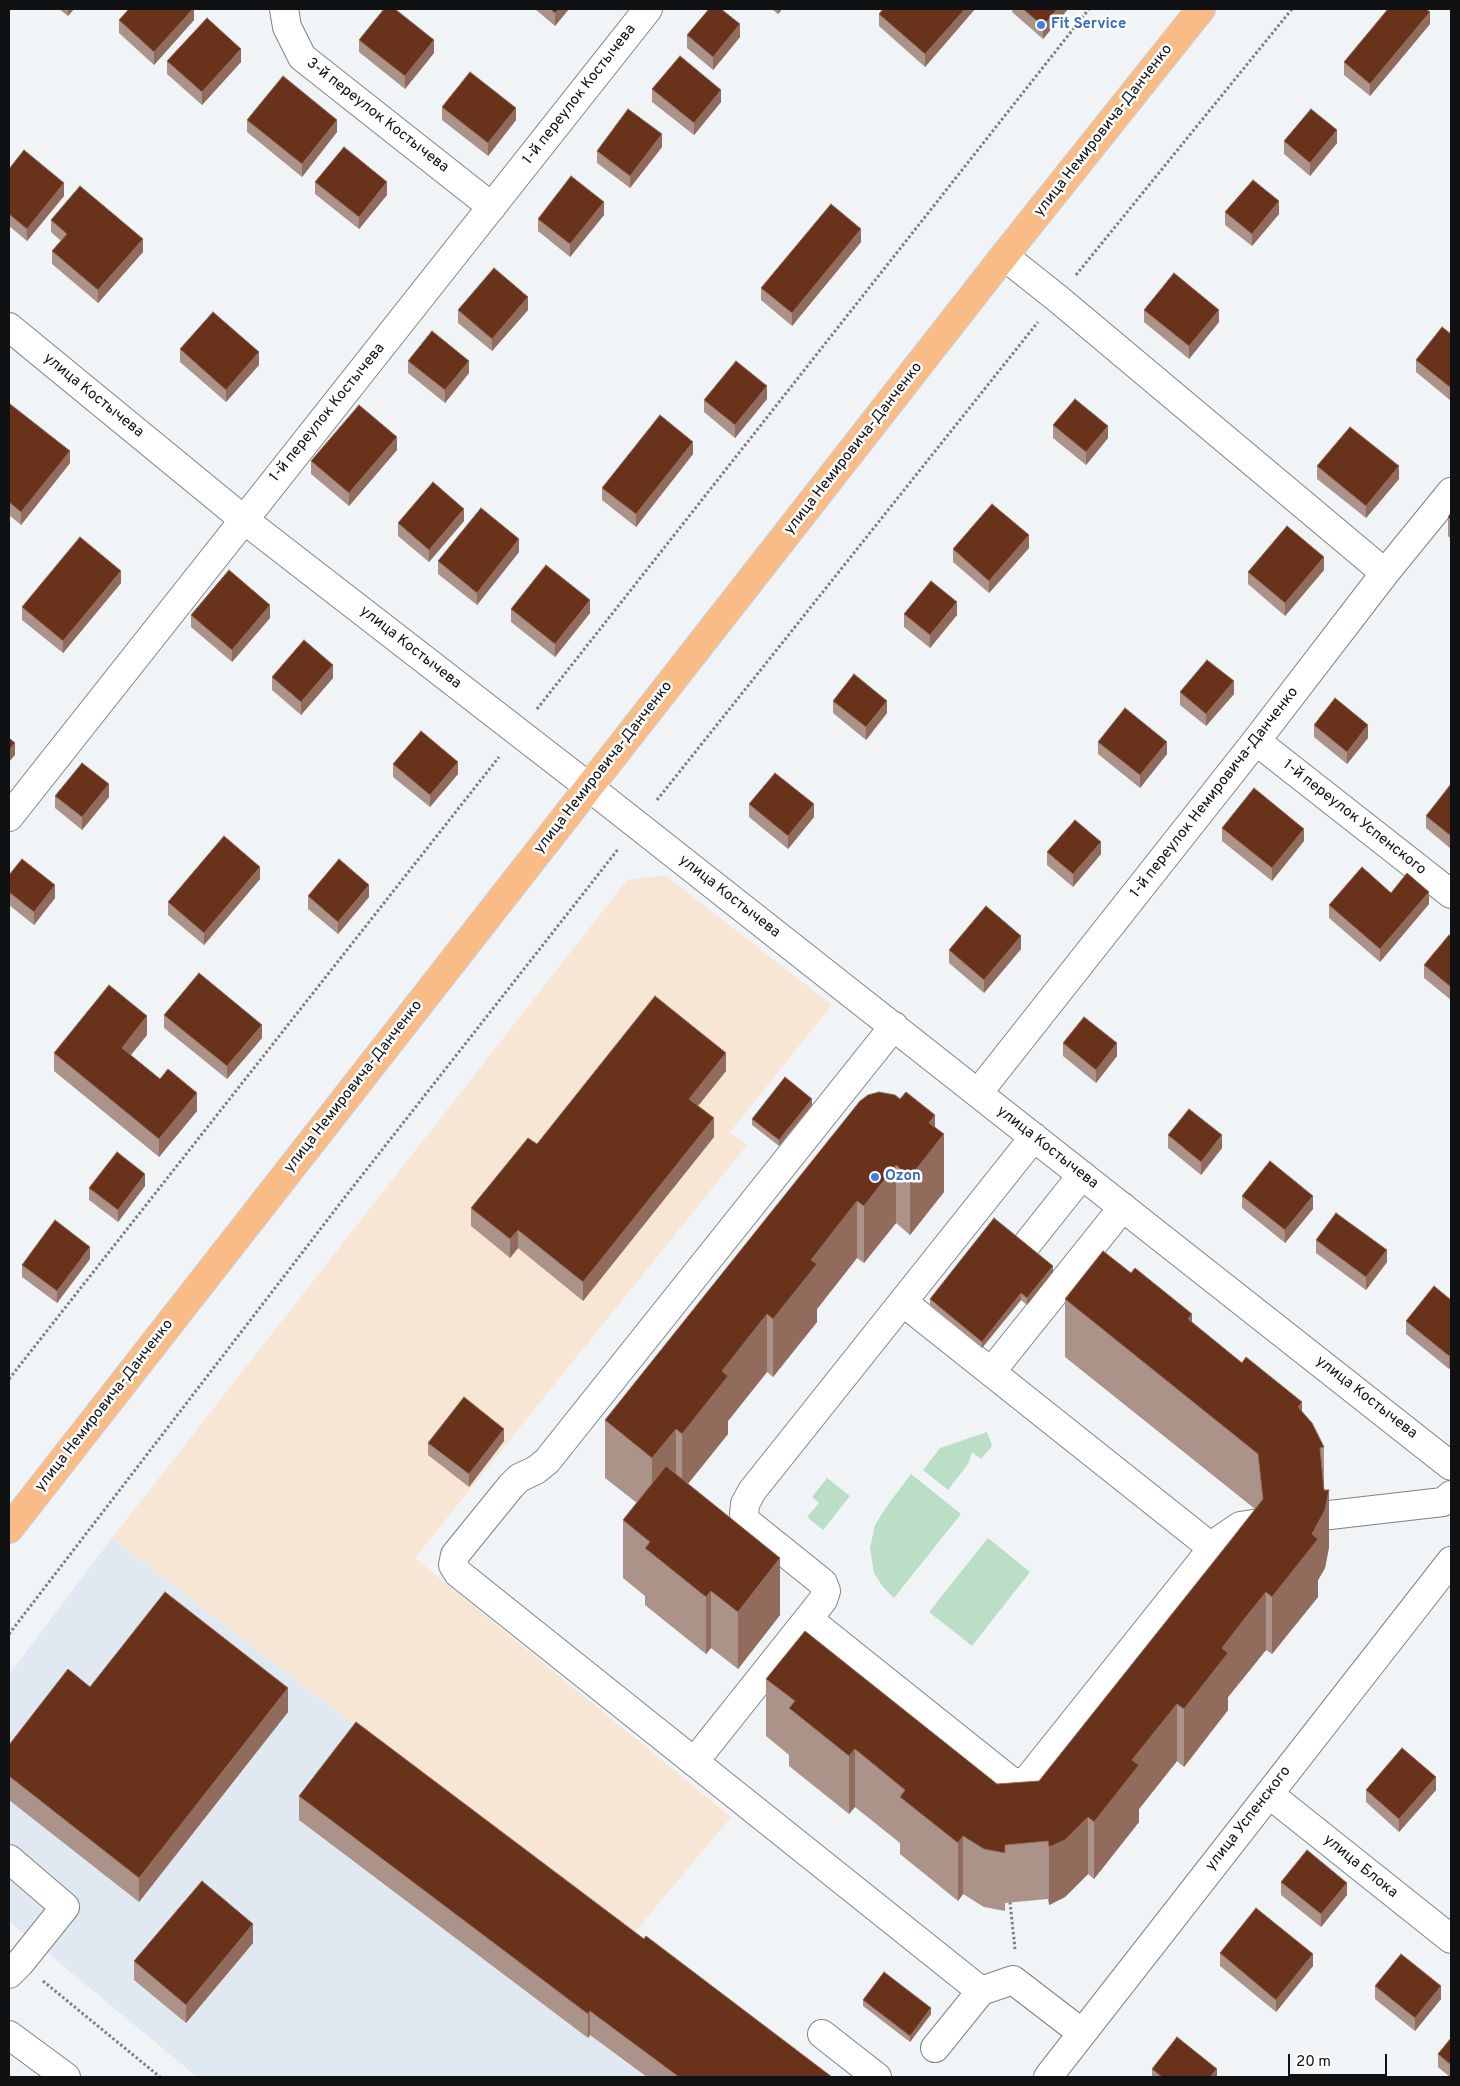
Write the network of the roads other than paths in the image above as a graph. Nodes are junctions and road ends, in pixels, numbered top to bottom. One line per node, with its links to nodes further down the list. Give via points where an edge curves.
1 (284, 9): 4 (street, 3-й переулок Костычева, via 287,27 302,57)
2 (648, 9): 4 (street, 1-й переулок Костычева)
3 (1200, 9): 5 (main road, улица Немировича-Данченко)
4 (492, 208): 8 (street, 1-й переулок Костычева)
5 (1004, 256): 9 (street); 11 (main road, улица Немировича-Данченко)
6 (9, 327): 8 (street, улица Костычева)
7 (1451, 492): 9 (street, 1-й переулок Немировича-Данченко)
8 (243, 519): 11 (street, улица Костычева); 12 (street, 1-й переулок Костычева)
9 (1385, 573): 10 (street, 1-й переулок Немировича-Данченко)
10 (1256, 741): 13 (street, 1-й переулок Успенского); 15 (street, 1-й переулок Немировича-Данченко)
11 (589, 787): 14 (street, улица Костычева); 26 (main road, улица Немировича-Данченко)
12 (9, 817)
13 (1451, 894)
14 (894, 1026): 15 (street, улица Костычева); 30 (street, via 547,1461 511,1486 455,1555 453,1565 458,1573)
15 (978, 1093): 16 (street, улица Костычева)
16 (1034, 1137): 17 (street, улица Костычева); 20 (street)
17 (1082, 1175): 18 (street, улица Костычева); 19 (street)
18 (1123, 1207): 21 (street); 22 (street, улица Костычева)
19 (1024, 1248)
20 (902, 1302): 21 (street); 29 (street, via 745,1504 744,1514 748,1522 823,1583 826,1591 823,1600)
21 (991, 1372): 27 (street, via 1206,1543)
22 (1451, 1466)
23 (1451, 1495): 24 (street, via 1442,1502)
24 (1321, 1516)
25 (1259, 1523): 27 (street, via 1240,1526)
26 (9, 1529)
27 (1208, 1548): 29 (street, via 1207,1555 1028,1779 1020,1783 1012,1782)
28 (1451, 1561): 31 (street, улица Успенского)
29 (808, 1619): 30 (street)
30 (694, 1762): 35 (street)
31 (1269, 1794): 33 (street, улица Блока); 36 (street, улица Успенского)
32 (9, 1859): 34 (street, via 65,1907)
33 (1451, 1939)
34 (15, 1969)
35 (981, 1991): 36 (street, via 1013,1980); 39 (street)
36 (1082, 2033): 40 (street, улица Успенского)
37 (822, 2034): 42 (street)
38 (9, 2035): 41 (street)
39 (935, 2048)
40 (1059, 2073)
41 (66, 2077)
42 (877, 2077)

